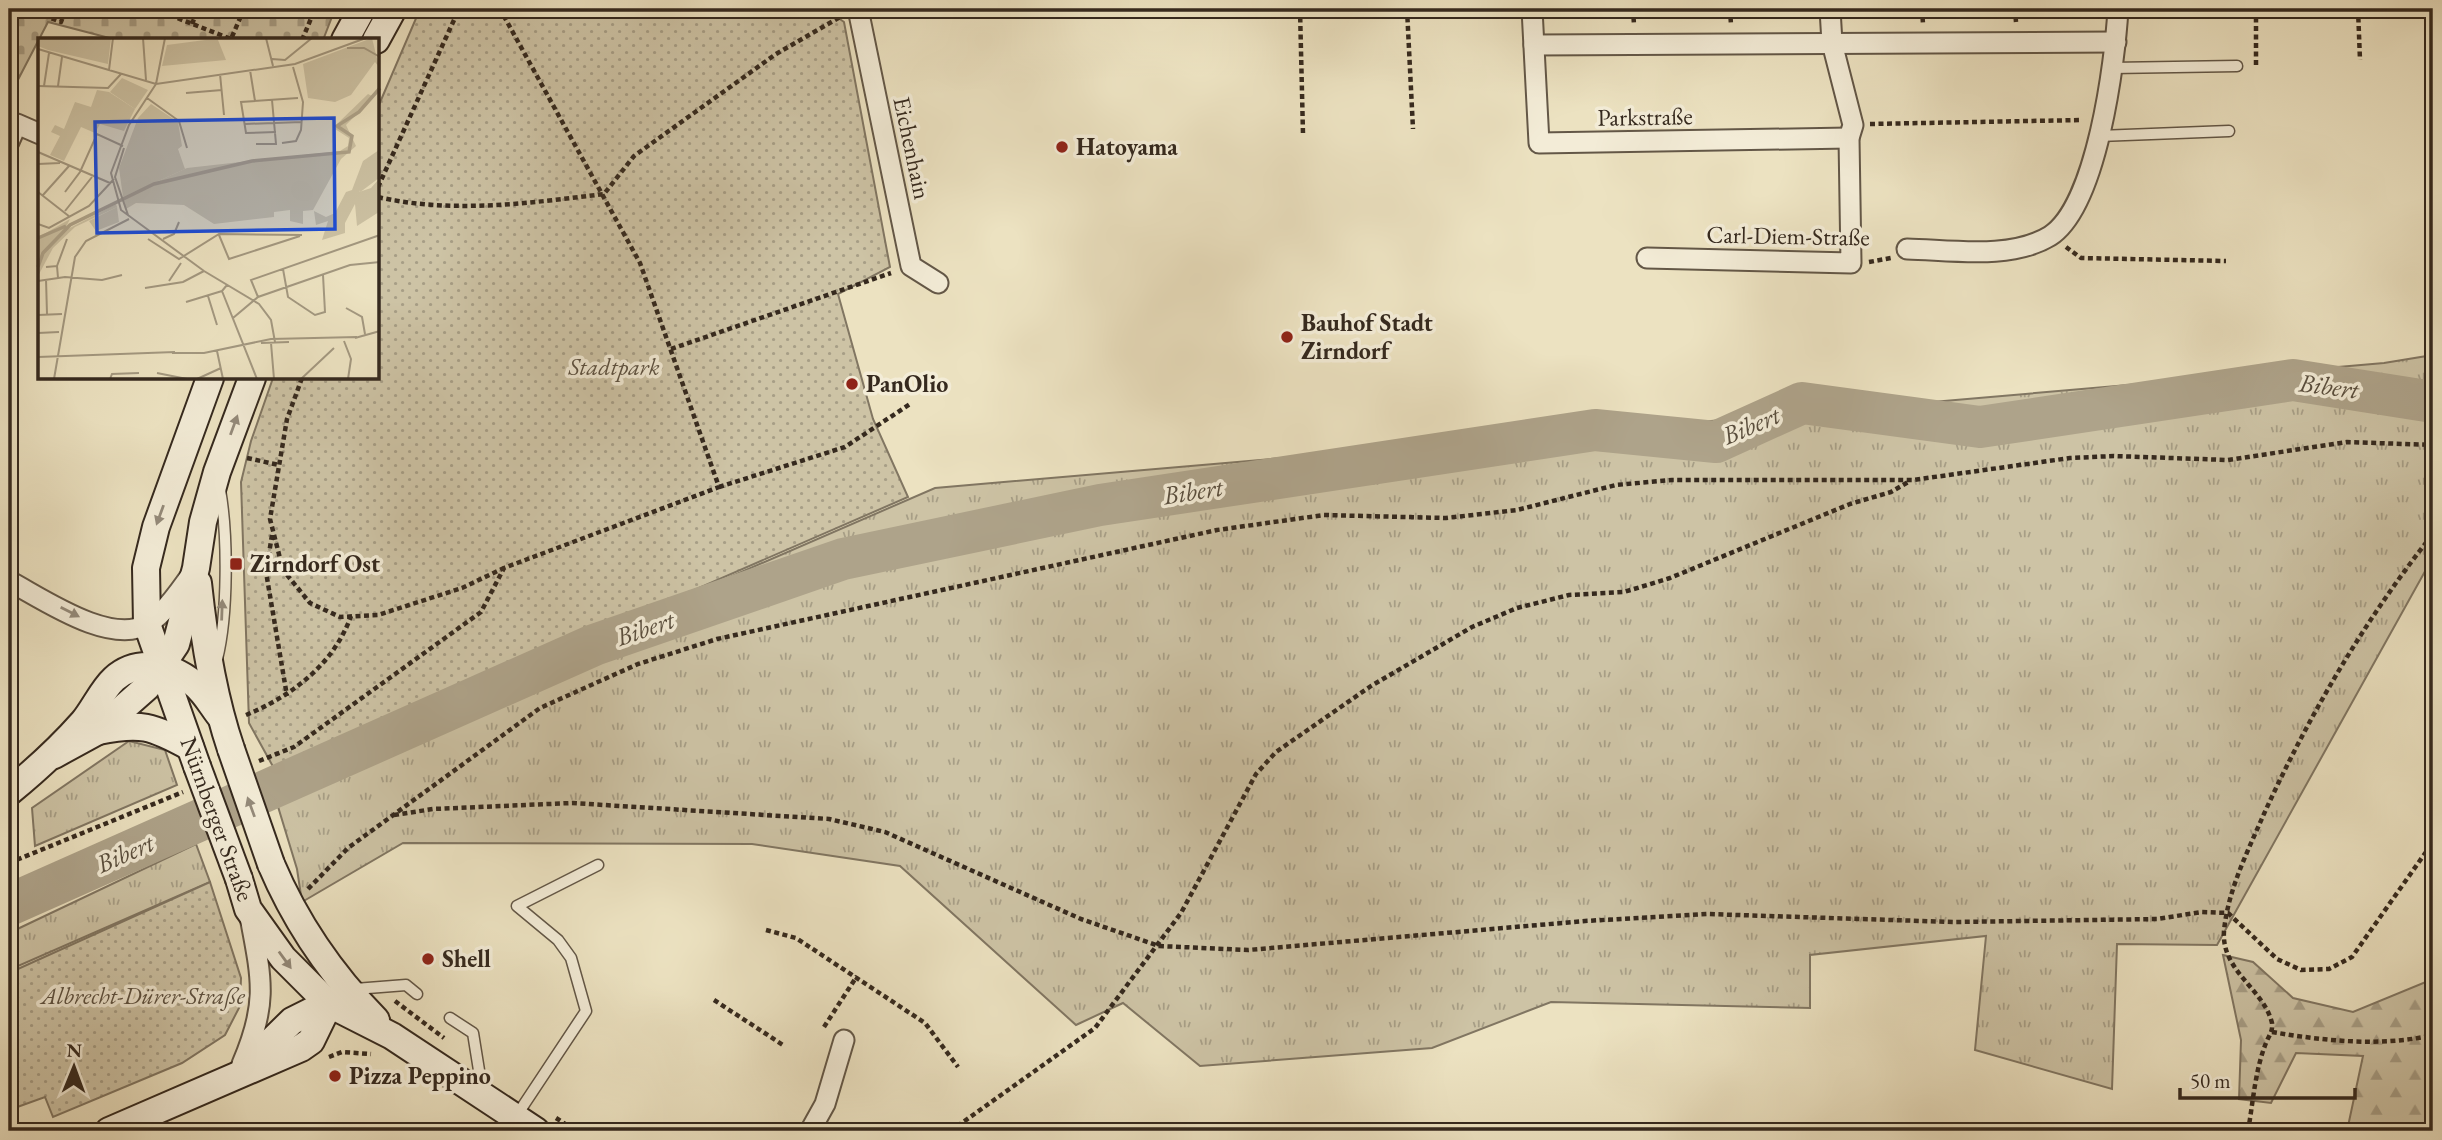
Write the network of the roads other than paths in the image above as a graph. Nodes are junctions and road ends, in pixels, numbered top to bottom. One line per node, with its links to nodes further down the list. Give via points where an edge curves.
1 (362, 9): 7 (main road)
2 (393, 9): 8 (main road)
3 (1531, 9): 11 (street, Parkstraße)
4 (1830, 9): 10 (street)
5 (2119, 9): 9 (street)
6 (850, 12): 21 (street, Eichenhain, via 911,266)
7 (346, 38)
8 (377, 38)
9 (2116, 42): 10 (street); 13 (street)
10 (1832, 43): 11 (street); 16 (street)
11 (1534, 46): 16 (street, Parkstraße, via 1539,144)
12 (2237, 66): 13 (lane)
13 (2112, 68): 14 (street)
14 (2101, 128): 15 (lane); 19 (street, via 2078,202 2052,235 2022,247)
15 (2229, 131)
16 (1851, 132): 20 (street, Carl-Diem-Straße, via 1851,263)
17 (38, 133): 18 (street, via 17,124)
18 (9, 142)
19 (1907, 249)
20 (1647, 258)
21 (938, 283)
22 (209, 380): 27 (main road, one-way to 27, via 156,527 146,568)
23 (250, 380): 24 (main road, one-way to 23)
24 (217, 472): 25 (main road); 30 (lane, one-way to 24, via 221,642 224,575 224,512)
25 (196, 568): 27 (street); 28 (main road, via 176,644); 30 (main road)
26 (9, 581): 27 (street, one-way to 27, via 114,631)
27 (147, 624): 28 (main road, Nürnberger Straße); 29 (main road)
28 (160, 666): 29 (main road); 31 (main road, via 194,683); 32 (main road, via 147,687); 34 (main road, Nürnberger Straße)
29 (124, 671): 33 (main road)
30 (212, 677): 31 (main road)
31 (230, 717): 39 (main road, Nürnberger Straße, one-way to 31, bridge, via 271,864)
32 (96, 732): 33 (main road); 34 (main road, via 138,724 153,727)
33 (54, 755): 35 (main road)
34 (194, 757): 37 (main road, Nürnberger Straße, bridge)
35 (9, 792)
36 (598, 866): 44 (lane, via 517,906 558,940 571,958 586,1011)
37 (248, 909): 39 (main road, Nürnberger Straße, one-way to 39, via 292,970); 42 (street, via 261,1004 256,1031)
38 (418, 994): 39 (lane, via 406,985)
39 (338, 997): 42 (main road, via 311,1041); 43 (main road, Nürnberger Straße)
40 (450, 1018): 43 (lane, via 472,1033)
41 (844, 1040): 46 (street, via 825,1104)
42 (237, 1075): 45 (main road)
43 (483, 1096): 44 (main road, Nürnberger Straße)
44 (525, 1124)
45 (109, 1131)
46 (810, 1131)

